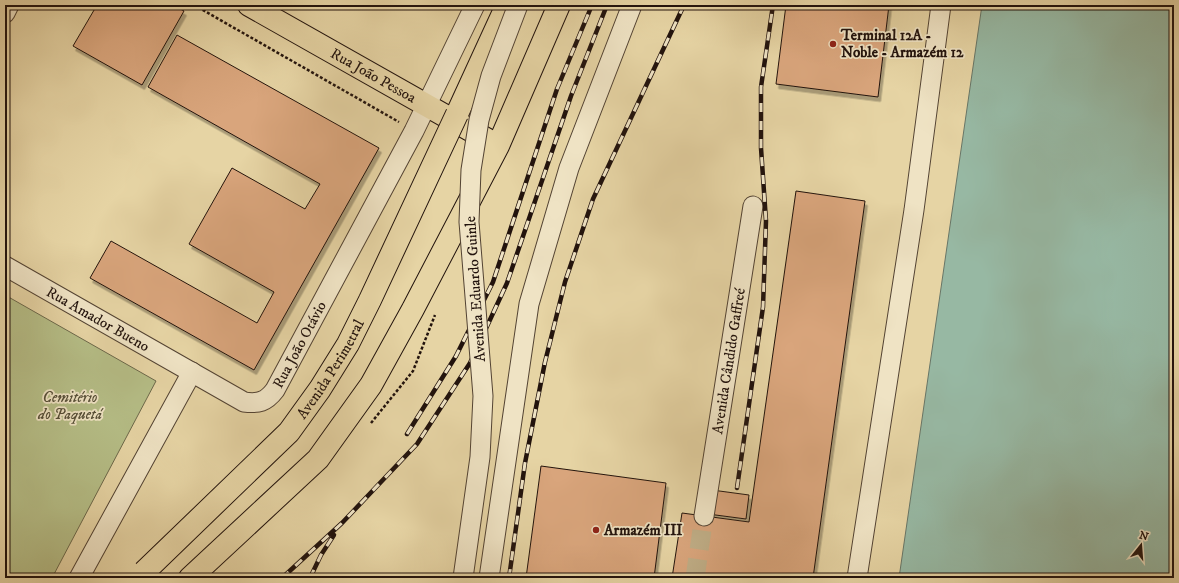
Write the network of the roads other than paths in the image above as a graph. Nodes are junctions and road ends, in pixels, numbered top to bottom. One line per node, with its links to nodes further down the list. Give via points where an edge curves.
1 (9, 5): 9 (street)
2 (249, 5): 10 (main road, Rua João Pessoa)
3 (475, 5): 10 (street, Rua João Otávio)
4 (507, 5): 16 (main road, Avenida Perimetral, bridge, via 370,300 348,344 320,389 289,432)
5 (518, 5): 19 (street, Avenida Eduardo Guinle, bridge, via 491,76 479,120 471,170 469,222 483,396 480,457)
6 (559, 5): 11 (main road)
7 (632, 5): 20 (street, via 569,168 529,304)
8 (941, 5): 21 (street, via 914,210)
9 (5, 13)
10 (427, 106): 11 (main road, Rua João Pessoa); 14 (street, Rua João Otávio, via 270,397 262,402 244,402)
11 (498, 146): 18 (main road, via 371,385 318,459)
12 (753, 206): 15 (street, Avenida Cândido Gaffreé)
13 (5, 266): 14 (street, Rua Amador Bueno)
14 (192, 372): 17 (street)
15 (704, 516)
16 (141, 575)
17 (79, 578)
18 (190, 578)
19 (463, 578)
20 (488, 578)
21 (857, 578)

